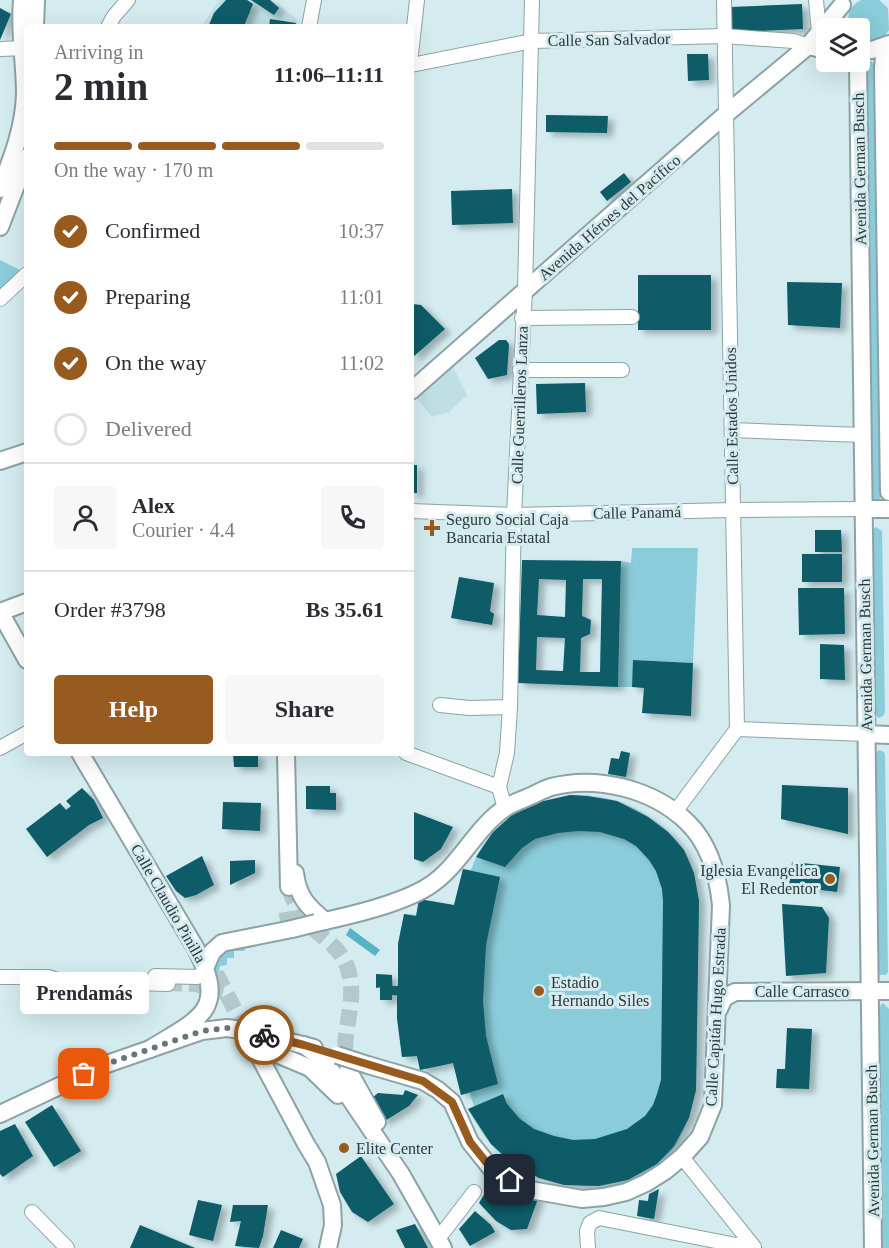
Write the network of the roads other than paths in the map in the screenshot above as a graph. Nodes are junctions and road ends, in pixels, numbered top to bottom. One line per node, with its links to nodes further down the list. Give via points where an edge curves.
1 (22, 0): 19 (main road)
2 (36, 0): 13 (main road)
3 (128, 0): 14 (street)
4 (314, 0): 15 (street)
5 (417, 0): 16 (street)
6 (532, 0): 20 (street, Calle Guerrilleros Lanza)
7 (724, 0): 17 (street, Calle Estados Unidos)
8 (816, 0): 10 (street)
9 (844, 2): 11 (main road, Avenida Héroes del Pacífico); 12 (main road)
10 (818, 18)
11 (831, 18)
12 (839, 18)
13 (35, 24)
14 (110, 24)
15 (310, 24)
16 (414, 27)
17 (724, 36): 20 (street, Calle San Salvador); 22 (street, Calle San Salvador, via 793,41); 30 (street, Calle Estados Unidos)
18 (816, 36): 22 (main road, Avenida Héroes del Pacífico)
19 (24, 41)
20 (532, 41): 27 (street, Calle San Salvador); 35 (street, Calle Guerrilleros Lanza)
21 (887, 45): 26 (main road); 46 (main road, Avenida German Busch, via 883,68)
22 (808, 46): 24 (main road); 30 (main road, Avenida Héroes del Pacífico)
23 (24, 48): 25 (street)
24 (816, 48)
25 (0, 49)
26 (870, 50)
27 (414, 64)
28 (858, 72): 43 (main road, Avenida German Busch)
29 (24, 106): 32 (main road, via 19,140)
30 (726, 114): 35 (main road, Avenida Héroes del Pacífico); 42 (street, Calle Estados Unidos)
31 (24, 165): 33 (main road)
32 (0, 189)
33 (0, 227)
34 (24, 277): 36 (street)
35 (525, 291): 38 (street, Calle Guerrilleros Lanza); 41 (main road, Avenida Héroes del Pacífico)
36 (0, 299)
37 (632, 317): 38 (street)
38 (522, 318): 39 (street, Calle Guerrilleros Lanza)
39 (520, 370): 40 (street); 51 (street, Calle Guerrilleros Lanza)
40 (622, 370)
41 (414, 388)
42 (732, 430): 43 (street); 49 (street, Calle Estados Unidos)
43 (862, 435): 47 (main road, Avenida German Busch)
44 (24, 453): 45 (main road)
45 (0, 461)
46 (889, 492)
47 (864, 509): 48 (main road); 49 (street, Calle Panamá); 58 (main road, Avenida German Busch)
48 (889, 509)
49 (732, 510): 51 (street, Calle Panamá); 57 (street, Calle Estados Unidos)
50 (414, 511): 51 (street, Calle Panamá)
51 (514, 515): 56 (street, Calle Guerrilleros Lanza)
52 (24, 603): 53 (main road)
53 (0, 612): 54 (main road)
54 (24, 655)
55 (440, 705): 56 (street)
56 (510, 707): 65 (street, Calle Guerrilleros Lanza, via 507,753)
57 (737, 729): 58 (street); 67 (street)
58 (866, 734): 60 (main road); 78 (main road, Avenida German Busch)
59 (24, 735): 61 (street)
60 (889, 735)
61 (0, 748)
62 (82, 756): 72 (main road, Calle Claudio Pinilla)
63 (286, 756): 68 (main road)
64 (414, 756): 65 (street)
65 (499, 787): 66 (street, Calle Guerrilleros Lanza)
66 (505, 808): 67 (main road, Calle Capitán Hugo Estrada, via 550,787 581,783 614,785 645,794); 70 (main road, Calle Capitán Hugo Estrada, via 428,887)
67 (675, 812): 74 (main road, Calle Capitán Hugo Estrada, via 699,837 718,880)
68 (288, 813): 69 (main road); 70 (main road, via 294,824 297,888)
69 (289, 887)
70 (320, 922): 71 (main road, Calle Capitán Hugo Estrada, bridge)
71 (286, 925): 72 (main road, via 218,935); 73 (main road, Calle Capitán Hugo Estrada, via 222,943 212,952)
72 (195, 947): 73 (main road, Calle Claudio Pinilla)
73 (206, 966): 76 (street, via 197,977 61,972); 84 (main road, Calle Claudio Pinilla, via 211,990 204,1012)
74 (719, 973): 80 (main road, Calle Carrasco); 81 (main road, Calle Capitán Hugo Estrada)
75 (0, 977): 76 (street)
76 (49, 977): 77 (street, via 60,981)
77 (168, 984)
78 (870, 991): 79 (main road, Calle Carrasco); 80 (main road, Calle Carrasco); 97 (main road, Avenida German Busch)
79 (889, 991)
80 (735, 992): 81 (main road, Calle Carrasco, via 724,998)
81 (718, 1009): 87 (main road, Calle Capitán Hugo Estrada, via 713,1105 700,1137)
82 (251, 1039): 83 (main road, Calle Capitán Hugo Estrada); 84 (main road, Calle Capitán Hugo Estrada, bridge, via 227,1028 202,1031); 89 (main road, via 310,1068 326,1082 348,1107 395,1183); 95 (main road, via 317,1162 332,1205)
83 (304, 1045): 87 (main road, Calle Capitán Hugo Estrada, bridge, via 423,1081 438,1090 452,1102 470,1142 494,1172 525,1189 582,1199 604,1197 646,1183); 88 (main road, via 324,1060)
84 (150, 1049): 86 (main road, via 104,1065)
85 (348, 1070): 88 (main road, via 396,1155)
86 (0, 1114)
87 (682, 1157): 93 (street)
88 (401, 1174): 89 (main road)
89 (412, 1192): 92 (main road)
90 (474, 1192): 92 (street)
91 (32, 1212): 94 (street)
92 (440, 1244)
93 (752, 1245): 96 (street, via 599,1218 590,1223 587,1231)
94 (67, 1248)
95 (328, 1248)
96 (588, 1248)
97 (873, 1248)

